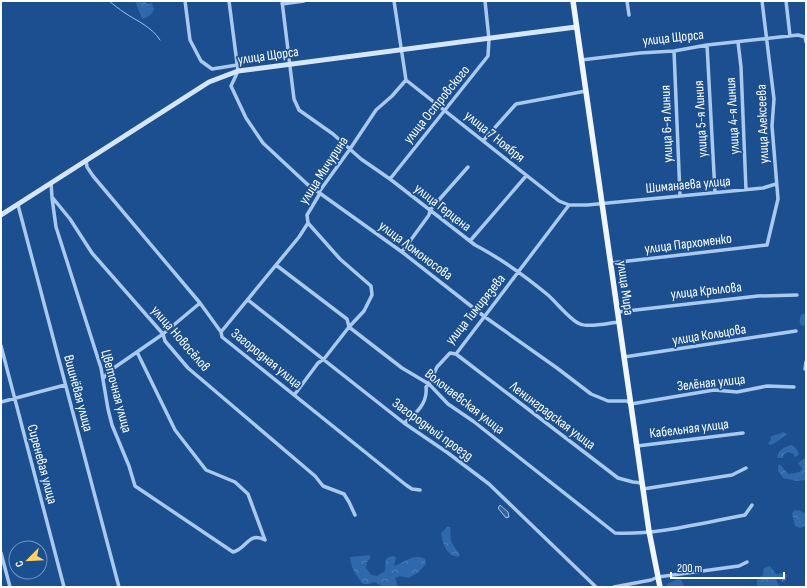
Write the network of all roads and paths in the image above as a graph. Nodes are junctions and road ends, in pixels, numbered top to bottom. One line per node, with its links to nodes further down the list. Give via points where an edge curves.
1 (185, 1): 23 (street, via 190,40 201,61 212,69)
2 (229, 1): 23 (street)
3 (304, 1): 10 (street)
4 (394, 1): 19 (street)
5 (485, 1): 14 (street, улица Островского)
6 (573, 1): 12 (main road, улица Мира)
7 (627, 1): 11 (street)
8 (762, 1): 15 (street, улица Алексеева)
9 (786, 1): 13 (street)
10 (282, 2): 22 (street, улица Герцена)
11 (629, 15)
12 (576, 27): 14 (street, улица Щорса); 21 (main road, улица Мира)
13 (790, 36): 15 (street, улица Щорса); 17 (street, via 805,37)
14 (489, 39): 19 (street, улица Щорса); 26 (street, улица Островского, via 488,56)
15 (767, 39): 16 (street, улица Щорса); 34 (street, улица Алексеева, via 774,99 772,126)
16 (738, 42): 18 (street, улица Щорса); 35 (street, улица 4-я Линия)
17 (806, 42)
18 (708, 45): 20 (street, улица Щорса); 37 (street, улица 5-я Линия)
19 (402, 49): 22 (street, улица Щорса); 24 (street)
20 (674, 51): 21 (street, улица Щорса); 38 (street, улица 6-я Линия)
21 (581, 60): 25 (main road, улица Мира)
22 (290, 64): 23 (street, улица Щорса); 28 (street, улица Герцена, via 294,99 299,110)
23 (237, 68): 29 (street, улица Щорса, via 208,82); 36 (street, улица Ломоносова, via 231,86 250,124 263,143)
24 (406, 80): 26 (street, улица 7 Ноября); 28 (street, улица Мичурина, via 376,110)
25 (586, 90): 27 (street, via 516,104); 40 (main road, улица Мира)
26 (446, 111): 27 (street, улица 7 Ноября); 32 (street, улица Островского)
27 (483, 141): 31 (street, улица 7 Ноября)
28 (350, 149): 32 (street, улица Герцена); 36 (street, улица Мичурина)
29 (86, 160): 33 (street, улица Щорса); 54 (street, Загородная улица, via 93,176)
30 (468, 167): 43 (street)
31 (526, 176): 42 (street, улица 7 Ноября, via 559,201); 46 (street)
32 (390, 179): 43 (street, улица Герцена)
33 (51, 183): 39 (street); 41 (street, улица Щорса)
34 (776, 184): 35 (street, Шиманаева улица); 47 (street, улица Алексеева, via 778,199)
35 (746, 190): 37 (street, Шиманаева улица)
36 (319, 192): 45 (street, улица Мичурина, via 307,215); 48 (street, улица Ломоносова)
37 (715, 192): 38 (street, Шиманаева улица)
38 (680, 195): 40 (street, Шиманаева улица)
39 (52, 197): 61 (street, улица Новосёлов, via 92,253); 68 (street, Цветочная улица, via 56,227)
40 (602, 203): 42 (street); 49 (main road, улица Мира)
41 (18, 205): 44 (street, улица Щорса); 73 (street, Вишнёвая улица)
42 (569, 205): 51 (street, улица Тимирязева)
43 (430, 210): 46 (street, улица Герцена); 48 (street)
44 (1, 215)
45 (308, 223): 50 (street, улица Мичурина); 58 (street, via 340,259 371,286 372,295 369,302)
46 (470, 241): 51 (street, улица Герцена)
47 (767, 245): 49 (street, улица Пархоменко)
48 (402, 252): 56 (street, улица Ломоносова)
49 (611, 264): 55 (main road, улица Мира)
50 (276, 265): 53 (street, улица Мичурина); 58 (street, Волочаевская улица, via 347,319)
51 (519, 272): 56 (street, улица Тимирязева); 57 (street, улица Герцена, via 555,301 573,321 582,325)
52 (797, 295): 55 (street, улица Крылова, via 758,296)
53 (248, 300): 59 (street, улица Мичурина); 66 (street, Загородный проезд)
54 (200, 303): 59 (street, Загородная улица); 61 (street)
55 (618, 312): 57 (main road, улица Мира)
56 (485, 317): 64 (street, улица Тимирязева); 78 (street, улица Ломоносова, via 591,394 608,401 627,401)
57 (619, 322): 65 (main road, улица Мира)
58 (349, 327): 66 (street); 72 (street, Волочаевская улица, via 402,368)
59 (221, 332): 75 (street, Загородная улица, via 222,337)
60 (796, 332): 65 (street, улица Кольцова)
61 (162, 334): 63 (street); 86 (street, улица Новосёлов, via 188,368 315,476 323,486 344,494)
62 (1, 346): 76 (street, Сиреневая улица)
63 (137, 352): 70 (street); 71 (street, Цветочная улица, via 175,430 206,470 235,482 248,494 266,540 259,537 250,539 238,551 232,552 135,486 112,425)
64 (456, 354): 72 (street, улица Тимирязева, via 450,353 437,367); 83 (street, Ленинградская улица, via 618,478)
65 (624, 357): 78 (main road, улица Мира)
66 (324, 359): 75 (street); 79 (street, Загородный проезд)
67 (806, 362): 69 (street)
68 (101, 368): 70 (street); 71 (street, Цветочная улица)
69 (805, 369)
70 (108, 372): 71 (street)
71 (103, 379)
72 (429, 384): 79 (street, улица Тимирязева, via 422,406); 87 (street, Волочаевская улица, via 448,404 615,533 633,534)
73 (65, 385): 76 (street); 93 (street, Вишнёвая улица)
74 (794, 388): 78 (street, Зелёная улица, via 767,386 737,392 714,390)
75 (294, 394): 84 (street, Загородная улица, via 406,485)
76 (15, 398): 77 (street); 92 (street, Сиреневая улица)
77 (1, 402)
78 (631, 404): 81 (main road, улица Мира)
79 (404, 423): 94 (street, Загородный проезд, via 489,484)
80 (743, 432): 81 (street, Кабельная улица)
81 (637, 446): 83 (main road, улица Мира)
82 (746, 468): 83 (street, Ленинградская улица, via 732,475)
83 (643, 486): 87 (main road, улица Мира)
84 (420, 490)
85 (752, 505): 87 (street, Волочаевская улица, via 745,515)
86 (354, 515)
87 (649, 531): 90 (main road, улица Мира)
88 (1, 553): 91 (street)
89 (747, 562): 90 (street, via 739,566)
90 (658, 577): 95 (street); 96 (main road, улица Мира)
91 (10, 587)
92 (64, 587)
93 (119, 587)
94 (596, 587)
95 (614, 587)
96 (660, 587)

